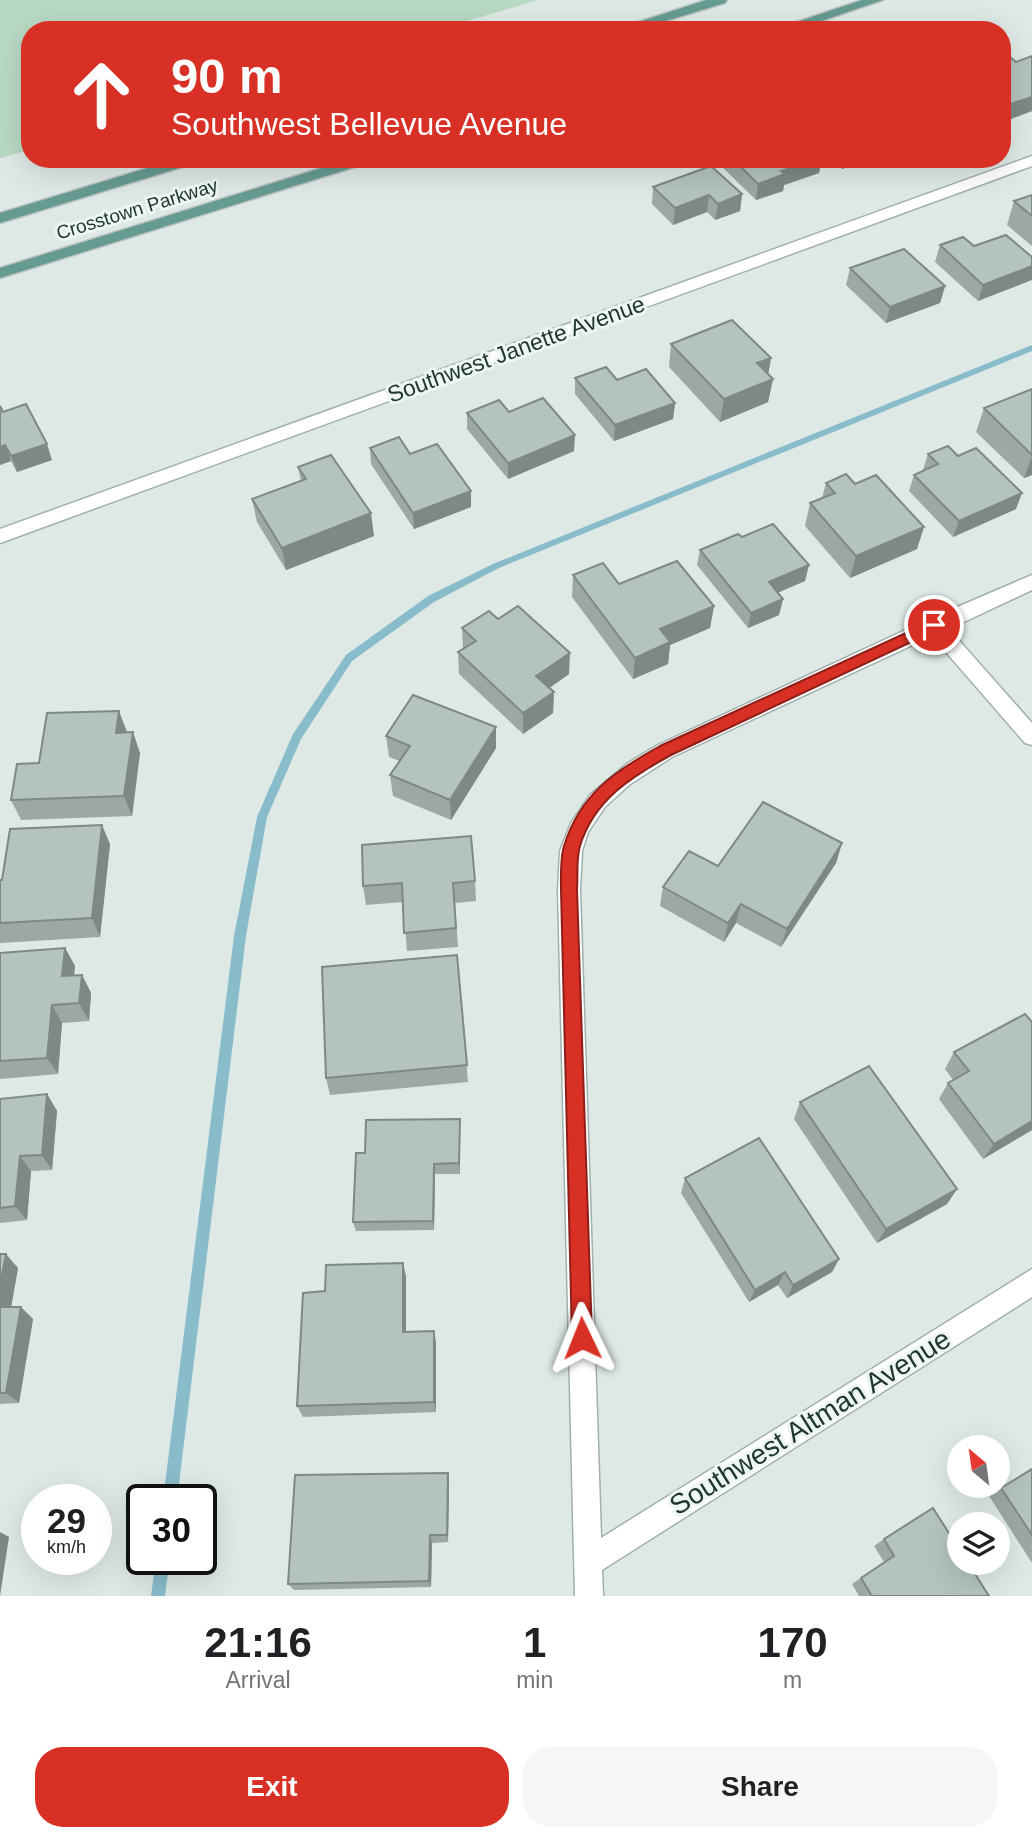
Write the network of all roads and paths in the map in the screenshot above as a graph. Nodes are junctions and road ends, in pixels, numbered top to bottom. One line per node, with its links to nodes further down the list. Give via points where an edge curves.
1 (720, 0): 3 (main road)
2 (876, 0): 4 (main road)
3 (651, 21)
4 (809, 21)
5 (1032, 161): 10 (street, Southwest Janette Avenue)
6 (164, 168): 8 (main road, Crosstown Parkway)
7 (337, 168): 9 (main road, Crosstown Parkway)
8 (0, 218)
9 (0, 274)
10 (0, 537)
11 (1032, 582): 12 (street)
12 (934, 625): 13 (street); 15 (street, via 625,773 606,788 571,848)
13 (1032, 737)
14 (1032, 1282): 15 (street, Southwest Altman Avenue)
15 (589, 1562): 16 (street)
16 (589, 1596)

